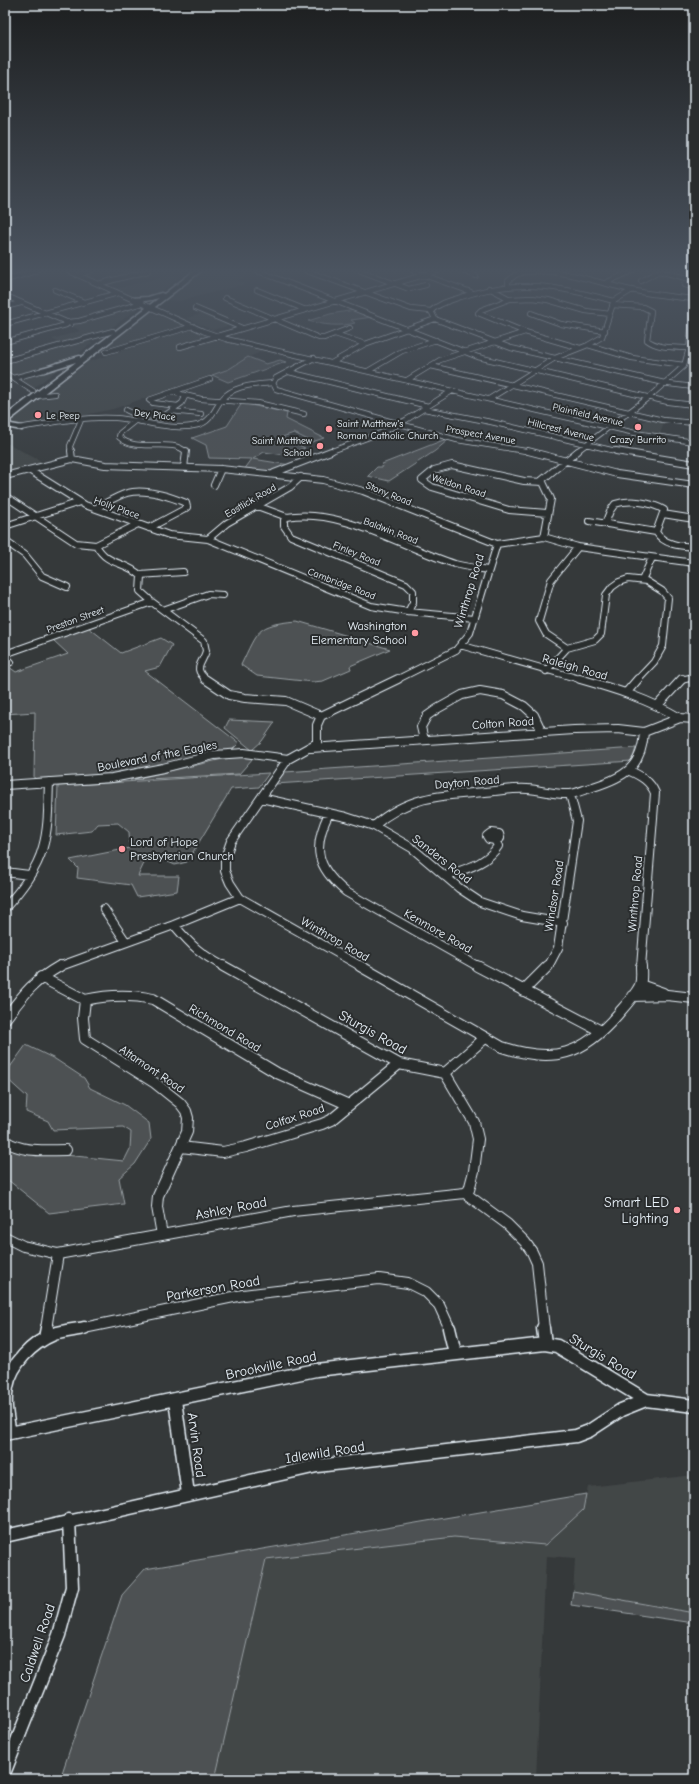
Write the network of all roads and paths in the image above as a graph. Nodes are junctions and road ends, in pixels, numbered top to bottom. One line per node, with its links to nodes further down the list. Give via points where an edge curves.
1 (29, 354): 17 (street)
2 (85, 354): 16 (highway)
3 (89, 354): 16 (highway)
4 (98, 354): 16 (highway)
5 (296, 354): 14 (street, Plainfield Avenue)
6 (347, 354): 18 (street)
7 (396, 354): 22 (street)
8 (458, 354): 20 (street)
9 (472, 354): 23 (street)
10 (538, 354): 15 (street)
11 (564, 354): 15 (street)
12 (619, 354): 19 (street)
13 (687, 354): 19 (street)
14 (314, 358): 18 (street, Plainfield Avenue); 24 (street)
15 (554, 358): 23 (street); 31 (street)
16 (79, 360): 21 (highway); 26 (highway); 36 (highway, via 49,387)
17 (5, 361)
18 (333, 362): 22 (street, Plainfield Avenue)
19 (684, 365): 31 (street)
20 (431, 366): 29 (street); 32 (street)
21 (44, 370): 26 (highway); 27 (street)
22 (368, 371): 29 (street, Plainfield Avenue)
23 (532, 371): 32 (street); 38 (street)
24 (289, 372): 30 (street, via 276,378); 43 (street, Hillcrest Avenue)
25 (5, 373): 27 (street)
26 (57, 373): 36 (highway)
27 (13, 378): 36 (street)
28 (210, 379): 35 (street)
29 (407, 380): 34 (street, Plainfield Avenue)
30 (273, 383): 39 (street, Dey Place, via 231,392); 55 (street, Prospect Avenue, via 280,391)
31 (666, 383): 33 (street); 38 (street)
32 (511, 385): 40 (street); 47 (street)
33 (694, 387)
34 (452, 391): 40 (street, Plainfield Avenue); 43 (street)
35 (172, 392): 37 (street); 42 (street, via 149,401)
36 (35, 394): 46 (highway); 51 (highway)
37 (185, 397): 39 (street); 42 (street)
38 (649, 398): 41 (street); 47 (street)
39 (223, 399): 49 (street, via 253,402); 53 (street, Dey Place, via 211,418 198,425 177,426)
40 (489, 399): 57 (street, Plainfield Avenue)
41 (694, 405)
42 (178, 406): 45 (street)
43 (426, 408): 55 (street); 60 (street, Hillcrest Avenue)
44 (126, 410): 50 (street)
45 (171, 411): 48 (street); 50 (street, via 159,419)
46 (7, 412)
47 (629, 412): 54 (street, via 663,420); 57 (street)
48 (201, 414)
49 (304, 414)
50 (141, 416): 53 (street)
51 (5, 419): 56 (highway, via 8,425)
52 (81, 420): 53 (street, Dey Place); 56 (street, Dey Place); 61 (street, via 70,446)
53 (135, 420): 64 (street, via 120,432 121,440 133,445 166,445 181,448 187,454)
54 (694, 423)
55 (399, 424): 62 (street, Prospect Avenue, via 457,440 526,451); 67 (street)
56 (19, 428): 58 (highway)
57 (609, 428): 59 (street, Plainfield Avenue, via 656,438); 60 (street)
58 (5, 430)
59 (694, 442)
60 (587, 445): 62 (street); 63 (street, Hillcrest Avenue, via 634,456)
61 (72, 459): 64 (street, Stony Road, via 105,465); 66 (street)
62 (565, 461): 70 (street, via 543,478); 72 (street, Prospect Avenue, via 624,476)
63 (694, 464)
64 (184, 468): 65 (street, Stony Road)
65 (221, 469): 67 (street, Stony Road); 71 (street)
66 (29, 470): 68 (street); 74 (street, Holly Place)
67 (272, 474): 69 (street, Stony Road)
68 (5, 476)
69 (301, 477): 75 (street, Eastlick Road, via 290,487); 91 (street, Stony Road, via 324,480 363,491)
70 (543, 482): 77 (street, via 550,495); 77 (street, Weldon Road, via 524,481 452,465 434,470 422,480 432,486 509,510)
71 (214, 485)
72 (694, 485)
73 (5, 496): 79 (street)
74 (80, 502): 76 (street, Holly Place); 79 (street)
75 (257, 506): 80 (street); 89 (street, Eastlick Road, via 227,523)
76 (96, 508): 83 (street, Holly Place); 86 (street, via 133,492 178,499 186,503 187,507 183,510)
77 (547, 513): 88 (street)
78 (663, 514): 81 (street); 84 (street, via 664,510 656,506 632,502 618,503 612,507); 87 (street)
79 (36, 516): 85 (street); 92 (street, via 76,543)
80 (288, 517): 97 (street, Baldwin Road, via 319,514 338,519 456,564); 105 (street, Finley Road, via 284,520 284,526 291,536 406,584 413,591 413,602)
81 (694, 519)
82 (589, 521): 84 (street)
83 (138, 524): 86 (street, Holly Place); 92 (street)
84 (605, 524): 87 (street)
85 (5, 526)
86 (149, 528): 89 (street, Holly Place, via 178,537)
87 (656, 532): 94 (street, via 666,542)
88 (544, 537): 91 (street); 93 (street)
89 (208, 539): 105 (street, Cambridge Road, via 371,606)
90 (5, 541): 101 (street, via 25,555 42,576)
91 (497, 544): 97 (street, Winthrop Road)
92 (96, 545): 99 (street, via 106,558 127,565)
93 (578, 547): 95 (street); 108 (street, via 551,580 539,622 547,635)
94 (694, 547)
95 (652, 558): 96 (street); 100 (street)
96 (694, 563)
97 (488, 570): 106 (street, Winthrop Road)
98 (183, 572): 99 (street)
99 (140, 574): 103 (street, via 140,591)
100 (643, 578): 108 (street, via 616,584 606,595 601,634 582,645); 113 (street, via 661,588 668,598 663,646 654,662)
101 (67, 587)
102 (223, 595): 104 (street, via 208,594)
103 (151, 600): 104 (street); 109 (street, Preston Street)
104 (163, 610): 115 (street, via 208,646 208,651 198,667 205,679 223,692 241,698 286,701)
105 (408, 612): 106 (street, Cambridge Road)
106 (475, 618): 107 (street, Winthrop Road, via 470,633)
107 (460, 645): 111 (street, Raleigh Road); 115 (street, Winthrop Road, via 440,659)
108 (567, 648): 111 (street)
109 (5, 655): 110 (street, Preston Street, via 11,662)
110 (5, 663)
111 (546, 671): 113 (street, Raleigh Road)
112 (694, 677): 114 (street, via 682,678)
113 (626, 693): 114 (street, Raleigh Road)
114 (658, 705): 116 (street, Raleigh Road)
115 (321, 716): 121 (street, via 317,725 317,743)
116 (680, 718): 117 (street, Colton Road); 119 (street, Colton Road)
117 (694, 719)
118 (542, 732): 119 (street, Colton Road, via 618,729); 120 (street, Colton Road); 120 (street, via 531,710 502,695 478,691 460,696 428,714 421,727)
119 (644, 732): 123 (street, via 639,759)
120 (424, 740): 121 (street, Colton Road)
121 (310, 748): 122 (street, Winthrop Road)
122 (288, 759): 124 (street, Boulevard of the Eagles, via 244,753 214,755 112,778); 127 (street, Winthrop Road)
123 (630, 771): 126 (street, via 610,782); 141 (street, Winthrop Road, via 649,781 655,793)
124 (49, 782): 125 (street, Boulevard of the Eagles); 132 (street, via 45,838 40,857)
125 (5, 785)
126 (570, 794): 129 (street, Dayton Road, via 527,788 434,796 418,799 395,809); 137 (street, Windsor Road, via 577,821)
127 (261, 798): 128 (street, Sanders Road); 134 (street, Winthrop Road, via 230,841 225,853 224,872)
128 (329, 813): 129 (street, Sanders Road); 142 (street, Kenmore Road, via 319,833 318,856 332,881 346,892)
129 (374, 826): 133 (street, Sanders Road, via 412,848)
130 (495, 840): 133 (street, via 498,846 495,853)
131 (5, 872): 132 (street)
132 (29, 875): 135 (street)
133 (445, 876): 137 (street, Sanders Road, via 487,905 522,916)
134 (240, 898): 138 (street); 149 (street, Winthrop Road)
135 (5, 908)
136 (104, 909): 139 (street)
137 (563, 923): 142 (street, Windsor Road, via 554,957 548,967)
138 (174, 925): 139 (street); 150 (street, Sturgis Road, via 203,955)
139 (126, 942): 140 (street, via 64,964)
140 (41, 977): 146 (street); 147 (street, via 26,991)
141 (640, 985): 143 (street); 144 (street, Winthrop Road)
142 (523, 991): 148 (street, Kenmore Road)
143 (667, 995): 144 (street); 145 (street)
144 (632, 996): 148 (street, Winthrop Road, via 622,1010)
145 (694, 998)
146 (85, 1000): 152 (street, Richmond Road, via 131,995 153,999 277,1073); 154 (street, Altamont Road, via 85,1039 170,1094 187,1112 187,1132)
147 (5, 1019)
148 (600, 1031): 149 (street, Winthrop Road, via 583,1046 566,1052 540,1055 516,1052)
149 (485, 1038): 151 (street)
150 (399, 1064): 151 (street, Sturgis Road); 152 (street, Colfax Road)
151 (445, 1073): 156 (street, via 474,1122 478,1139 474,1171 469,1190)
152 (349, 1105): 154 (street, Colfax Road, via 322,1124 246,1147 223,1152)
153 (5, 1141): 155 (street, via 32,1150)
154 (181, 1147): 157 (street, Altamont Road, via 158,1196 157,1207)
155 (66, 1150)
156 (465, 1193): 157 (street, Ashley Road, via 293,1211); 161 (street, via 512,1229 534,1256 537,1263)
157 (162, 1235): 159 (street, Ashley Road)
158 (5, 1237): 159 (street, Ashley Road, via 9,1241)
159 (58, 1254): 160 (street)
160 (45, 1338): 162 (street, Parkerson Road, via 63,1332 243,1295 389,1279 412,1285 436,1301 444,1313); 166 (street, Parkerson Road, via 17,1362 7,1381)
161 (545, 1344): 162 (street, Brookville Road); 164 (street, Sturgis Road, via 557,1346)
162 (454, 1353): 163 (street, Brookville Road, via 316,1370)
163 (175, 1400): 166 (street, Brookville Road); 167 (street, Arvin Road)
164 (646, 1400): 165 (street, Sturgis Road); 167 (street, Idlewild Road, via 621,1410 576,1436 317,1466)
165 (694, 1406)
166 (7, 1433)
167 (188, 1494): 168 (street, Idlewild Road)
168 (69, 1520): 169 (street, Idlewild Road); 170 (street, Caldwell Road, via 72,1587 59,1635)
169 (5, 1536)
170 (5, 1771)

